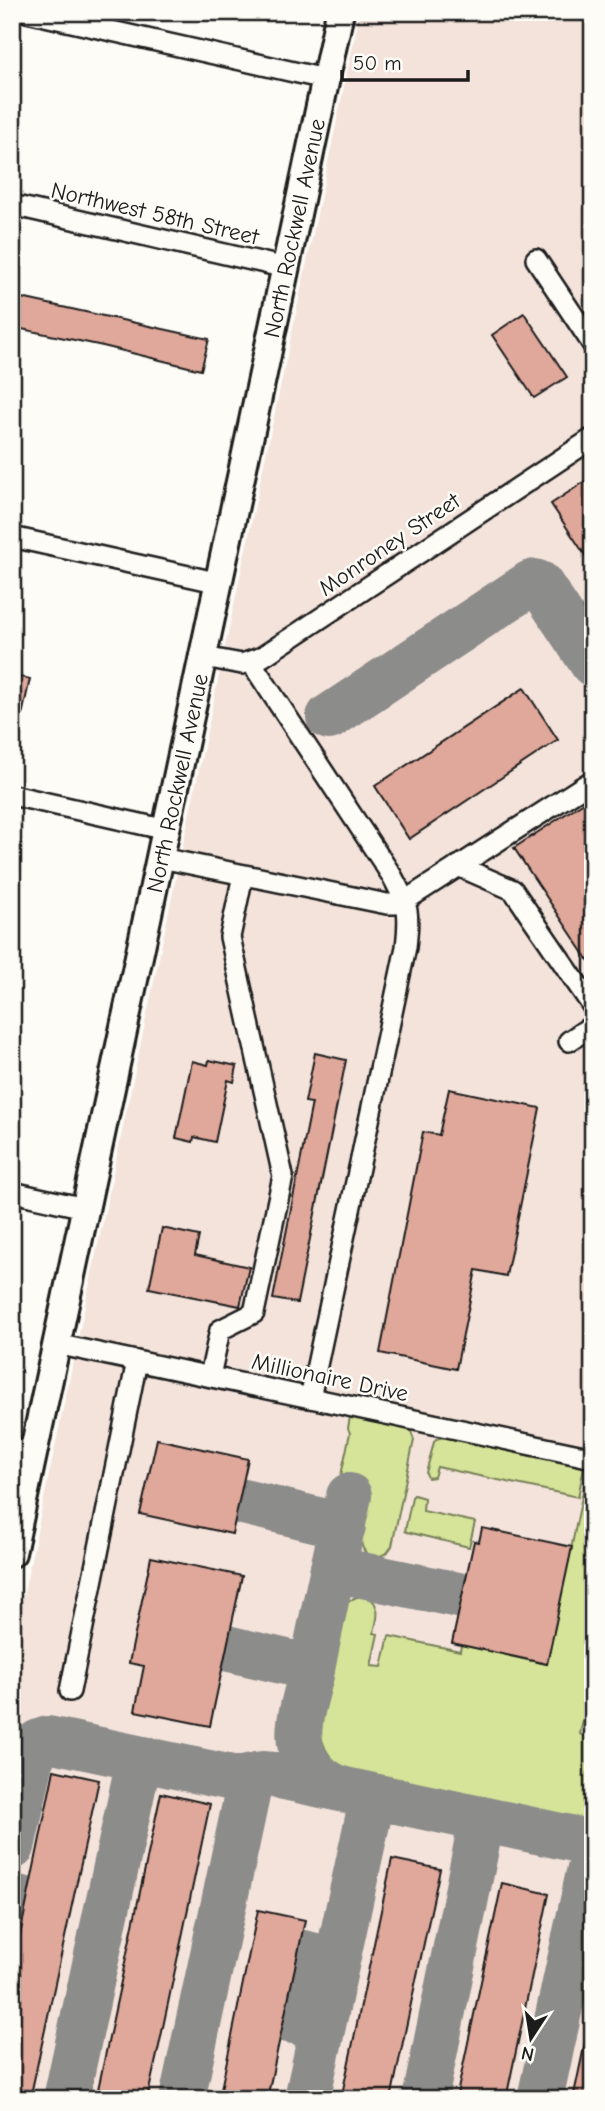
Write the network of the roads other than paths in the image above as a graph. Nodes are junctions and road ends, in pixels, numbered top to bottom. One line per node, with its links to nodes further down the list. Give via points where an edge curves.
1 (27, 12): 3 (street)
2 (340, 12): 3 (main road, North Rockwell Avenue)
3 (325, 79): 6 (main road, North Rockwell Avenue)
4 (12, 205): 6 (street, Northwest 58th Street)
5 (536, 260): 7 (street)
6 (286, 268): 10 (main road, North Rockwell Avenue)
7 (593, 345)
8 (593, 438): 12 (street, Monroney Street)
9 (12, 537): 10 (street)
10 (220, 583): 11 (main road, North Rockwell Avenue)
11 (204, 657): 12 (street); 15 (main road, North Rockwell Avenue)
12 (251, 662): 19 (street)
13 (593, 780): 17 (street)
14 (12, 795): 15 (street)
15 (167, 830): 16 (main road, North Rockwell Avenue)
16 (161, 858): 18 (street); 24 (main road, North Rockwell Avenue)
17 (458, 866): 19 (street); 20 (street, via 513,890)
18 (243, 874): 19 (street, via 387,904); 27 (street, via 230,937 283,1176 254,1313 220,1330)
19 (406, 900): 28 (street, via 406,947)
20 (593, 1007)
21 (593, 1025): 22 (street)
22 (569, 1041)
23 (12, 1192): 24 (street)
24 (85, 1208): 25 (main road, North Rockwell Avenue)
25 (56, 1344): 26 (street, Millionaire Drive); 29 (main road, North Rockwell Avenue)
26 (137, 1361): 27 (street, Millionaire Drive); 32 (street)
27 (210, 1376): 28 (street, Millionaire Drive)
28 (310, 1398): 30 (street, Millionaire Drive)
29 (23, 1450): 31 (main road, North Rockwell Avenue)
30 (593, 1458)
31 (12, 1553)
32 (70, 1691)

